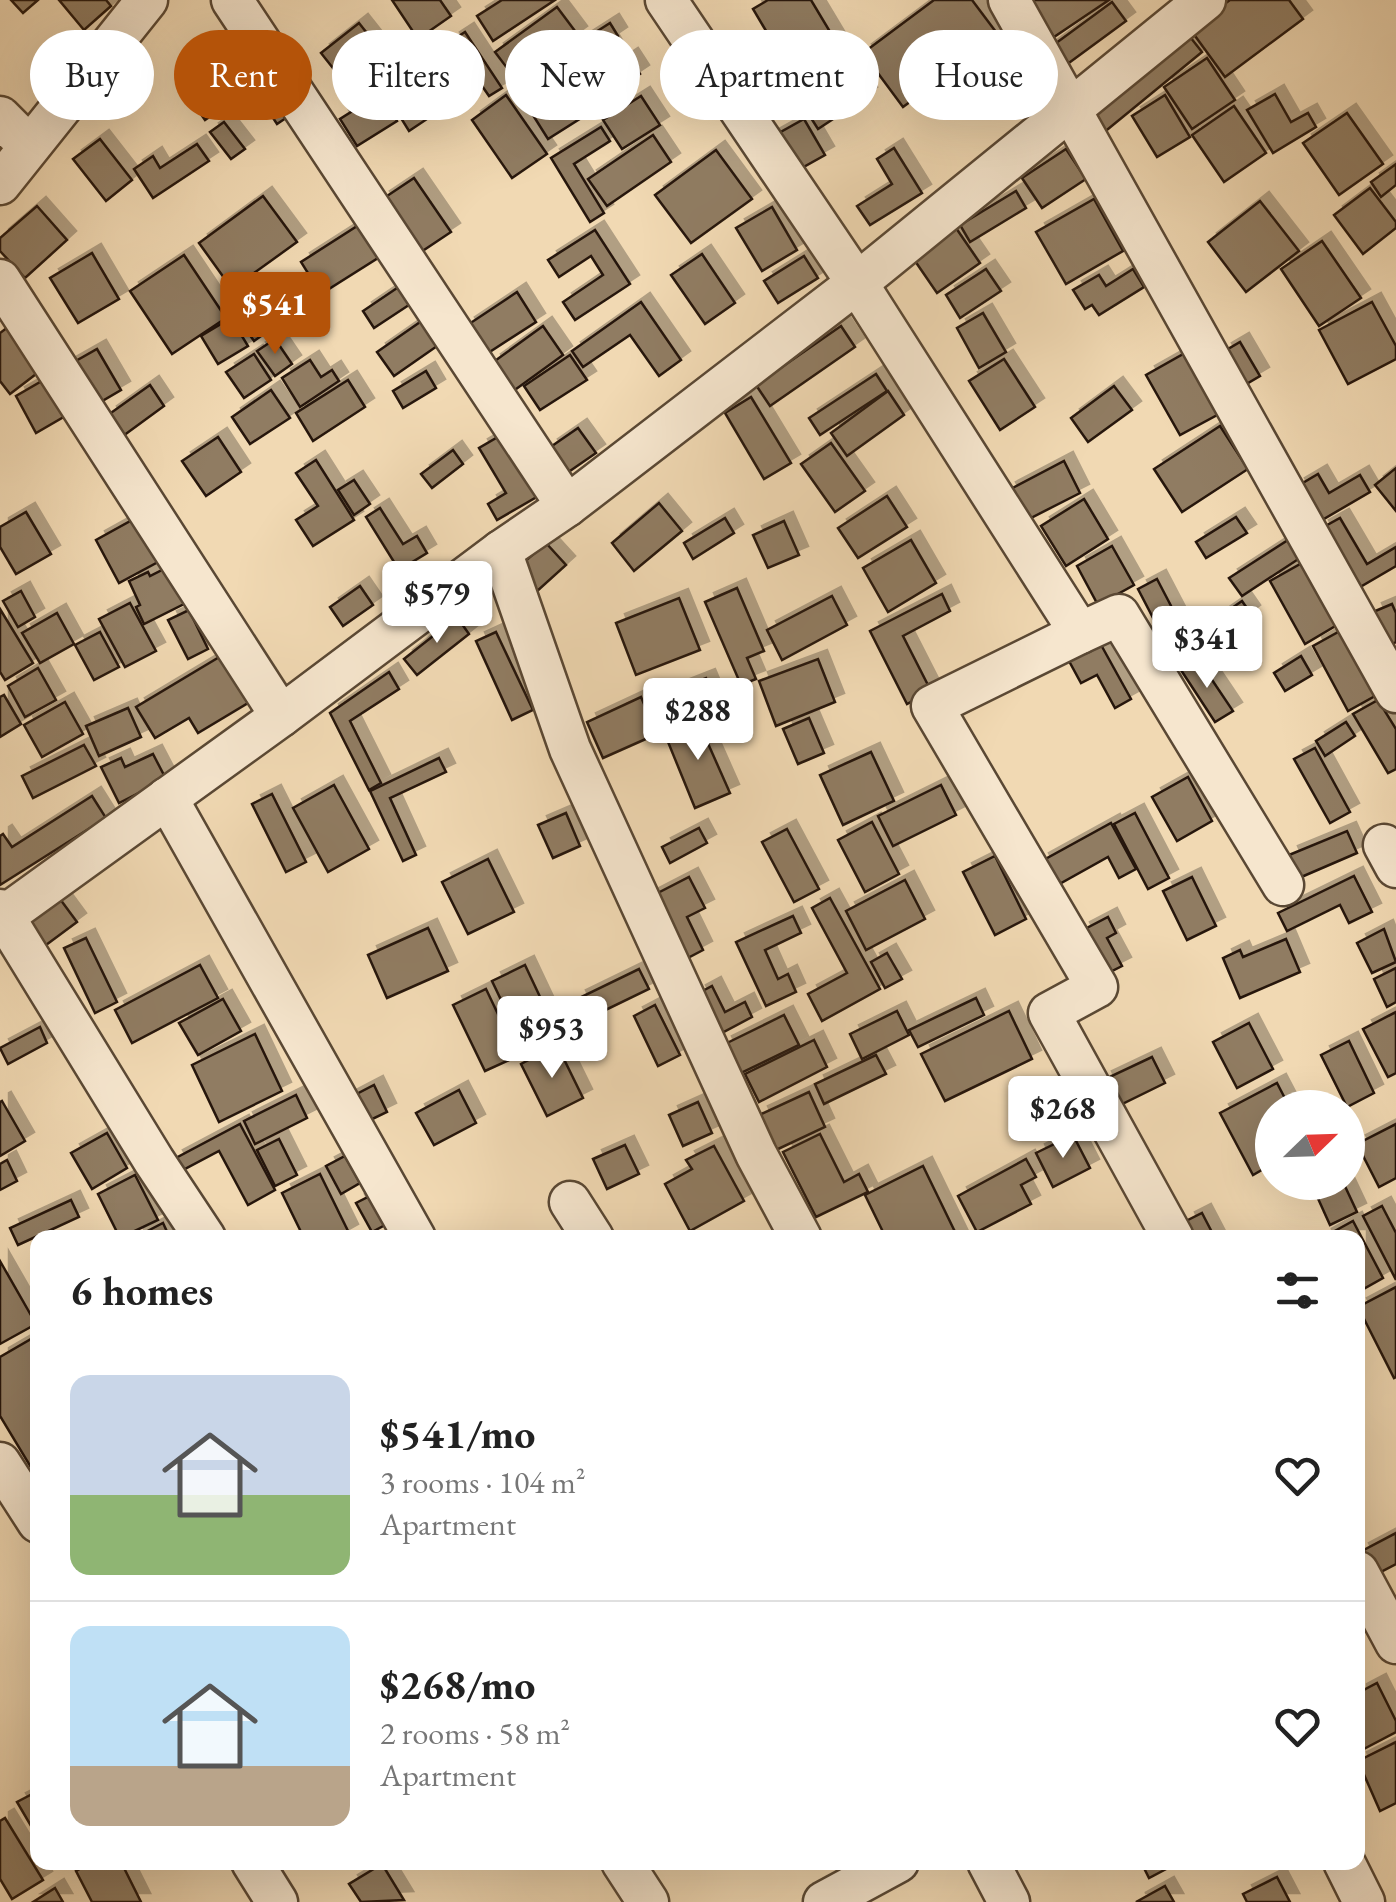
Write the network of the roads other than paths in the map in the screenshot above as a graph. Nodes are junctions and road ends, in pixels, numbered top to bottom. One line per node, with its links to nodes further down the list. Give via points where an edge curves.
1 (147, 0): 8 (street)
2 (232, 0): 12 (street)
3 (666, 0): 11 (street)
4 (1010, 0): 6 (street)
5 (1205, 0): 6 (street)
6 (1070, 110): 11 (street); 15 (street)
7 (0, 116): 8 (street)
8 (28, 145): 9 (street)
9 (0, 184)
10 (0, 280): 16 (street)
11 (857, 284): 12 (street); 14 (street)
12 (567, 506): 13 (street)
13 (501, 550): 16 (street); 24 (street, via 570,749)
14 (1080, 634): 18 (street, via 1119,614); 25 (street, via 932,706 1098,987 1048,1013)
15 (1396, 692)
16 (281, 716): 17 (street)
17 (167, 798): 19 (street); 22 (street)
18 (1283, 885)
19 (1, 915): 21 (street)
20 (570, 1202): 23 (street)
21 (200, 1230)
22 (410, 1230)
23 (588, 1230)
24 (797, 1230)
25 (1168, 1230)
26 (0, 1462): 27 (street)
27 (30, 1509)
28 (1372, 1597): 29 (street)
29 (1396, 1643)
30 (257, 1870): 35 (street)
31 (627, 1870): 36 (street)
32 (883, 1870): 37 (street)
33 (992, 1870): 38 (street)
34 (1348, 1870): 39 (street)
35 (277, 1902)
36 (648, 1902)
37 (824, 1902)
38 (1009, 1902)
39 (1364, 1902)

